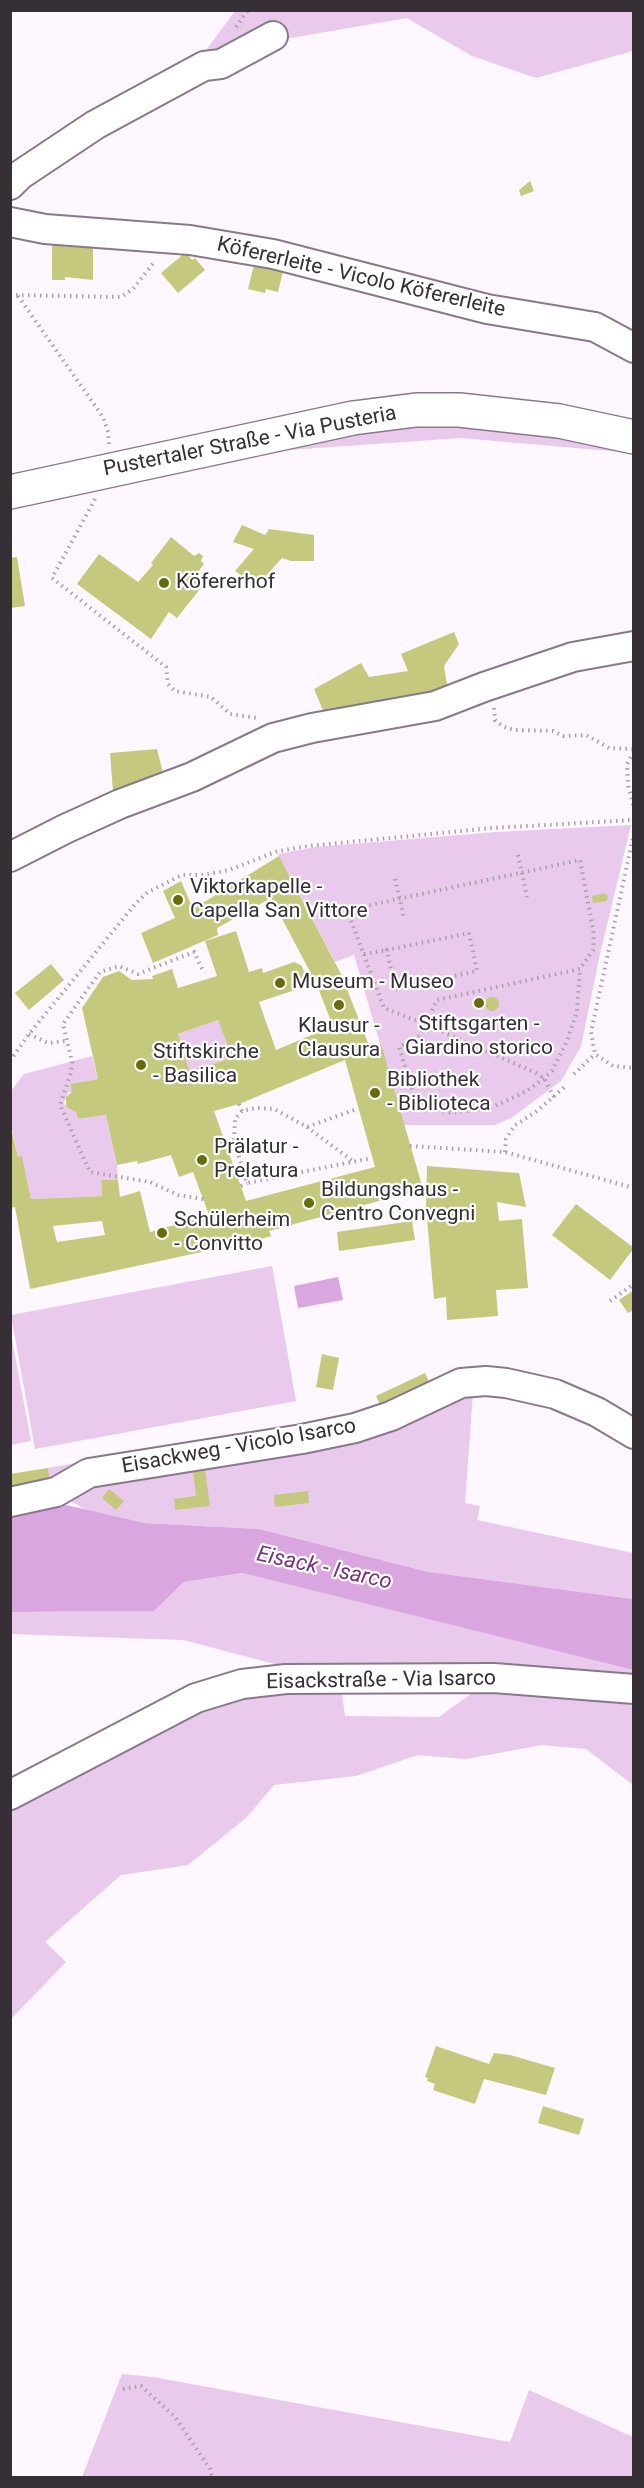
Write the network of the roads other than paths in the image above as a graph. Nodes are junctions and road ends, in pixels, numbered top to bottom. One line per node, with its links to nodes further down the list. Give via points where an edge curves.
1 (273, 36): 2 (street, via 221,64 204,66 95,125)
2 (10, 185)
3 (10, 222): 4 (street, Köfererleite - Vicolo Köfererleite, via 45,229 190,240 273,254 487,309 595,327)
4 (633, 348)
5 (633, 437): 6 (main road, Pustertaler Straße - Via Pusteria, via 559,421 459,410 416,410 353,418)
6 (10, 492)
7 (633, 646): 8 (street, via 573,657 435,706 273,738)
8 (10, 857)
9 (633, 1434): 10 (street, Eisackweg - Vicolo Isarco, via 597,1412 555,1394 506,1383 461,1383 391,1416 355,1428 89,1473 56,1492)
10 (10, 1502)
11 (633, 1689): 12 (street); 13 (street, Eisackstraße - Via Isarco, via 494,1678 286,1679 242,1684 196,1698)
12 (633, 1704)
13 (10, 1795)

